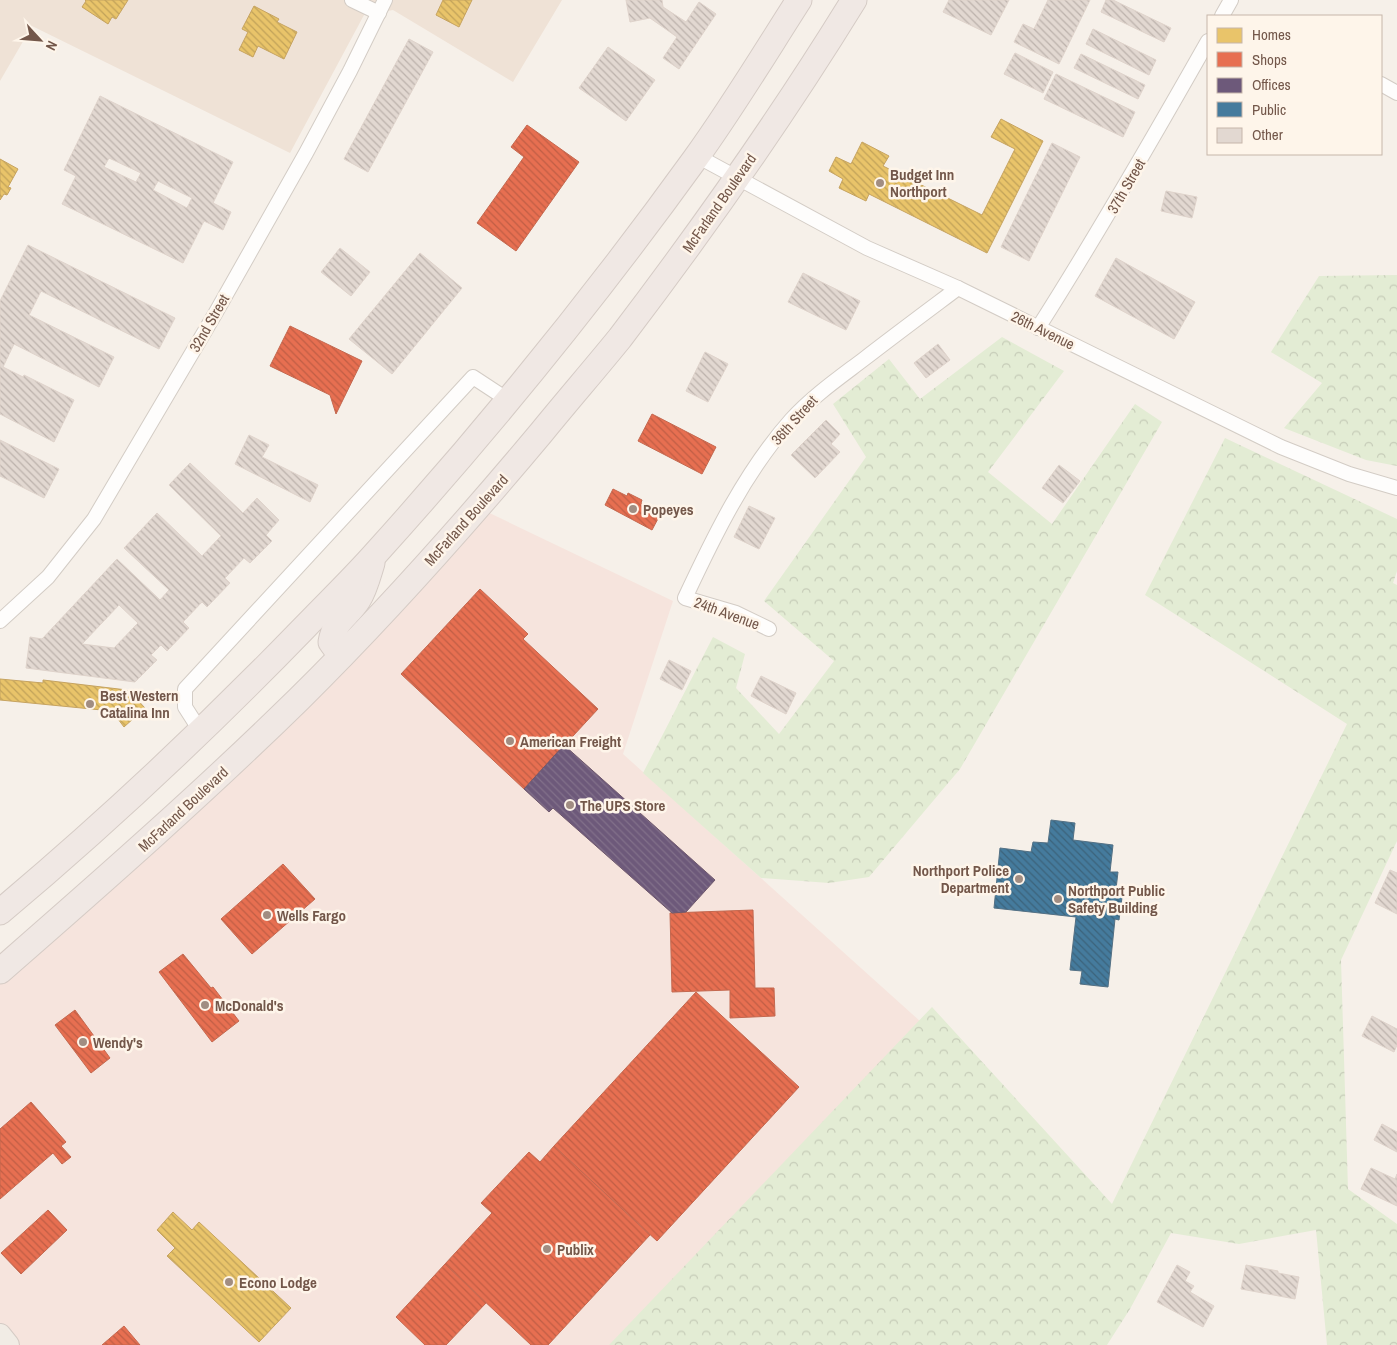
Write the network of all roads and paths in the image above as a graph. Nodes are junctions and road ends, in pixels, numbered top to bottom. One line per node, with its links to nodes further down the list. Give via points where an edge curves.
1 (352, 0): 6 (street)
2 (385, 0): 6 (street, 32nd Street)
3 (799, 0): 11 (highway)
4 (854, 0): 12 (highway, McFarland Boulevard)
5 (1231, 0): 7 (street)
6 (379, 13): 19 (street, 32nd Street, via 303,159 94,519 48,577)
7 (1223, 15)
8 (1207, 43): 14 (street, 37th Street, via 1135,171)
9 (1382, 85): 10 (street)
10 (1397, 93)
11 (697, 156): 12 (street, 26th Avenue); 15 (highway, via 577,316)
12 (737, 178): 13 (street, 26th Avenue, via 867,248); 21 (highway, McFarland Boulevard, via 617,341 490,494)
13 (958, 288): 14 (street, 26th Avenue); 18 (street, 36th Street, via 817,394 792,420 758,463 728,511)
14 (1038, 328): 16 (street, 26th Avenue, via 1281,447 1349,474)
15 (508, 400): 17 (highway); 22 (street, via 473,377 185,689 185,707)
16 (1397, 488)
17 (375, 554): 21 (highway, via 357,601 333,631 331,642); 22 (highway)
18 (685, 598): 20 (street, 24th Avenue, via 736,613)
19 (0, 621)
20 (769, 629)
21 (341, 656): 24 (highway, McFarland Boulevard, via 201,793)
22 (200, 732): 23 (highway, via 62,860)
23 (0, 912)
24 (0, 970)
25 (0, 1335): 26 (main road)
26 (8, 1345)

